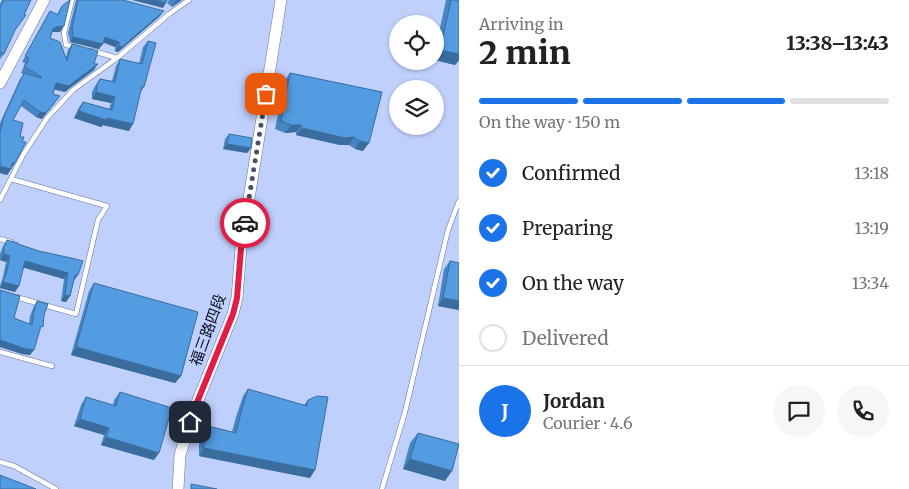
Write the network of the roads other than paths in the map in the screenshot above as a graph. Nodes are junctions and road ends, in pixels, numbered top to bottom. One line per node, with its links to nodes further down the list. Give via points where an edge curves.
1 (44, 0): 10 (street)
2 (72, 0): 7 (lane, via 64,33 66,45)
3 (189, 0): 6 (lane)
4 (281, 0): 23 (street, 福三路四段, via 241,248 237,298 180,455)
5 (160, 12): 6 (lane)
6 (170, 14): 9 (lane)
7 (83, 49)
8 (92, 51): 9 (lane)
9 (118, 58): 11 (lane, via 73,90 47,118)
10 (0, 83)
11 (11, 179): 12 (lane); 17 (lane, via 107,206 98,220)
12 (0, 200)
13 (459, 201): 24 (lane, via 448,230 405,412)
14 (0, 239): 15 (lane)
15 (18, 244)
16 (79, 263): 17 (lane)
17 (88, 266): 18 (lane, via 76,314)
18 (10, 295)
19 (0, 352): 20 (lane)
20 (52, 366)
21 (0, 462): 22 (lane)
22 (56, 489)
23 (178, 489)
24 (382, 489)

